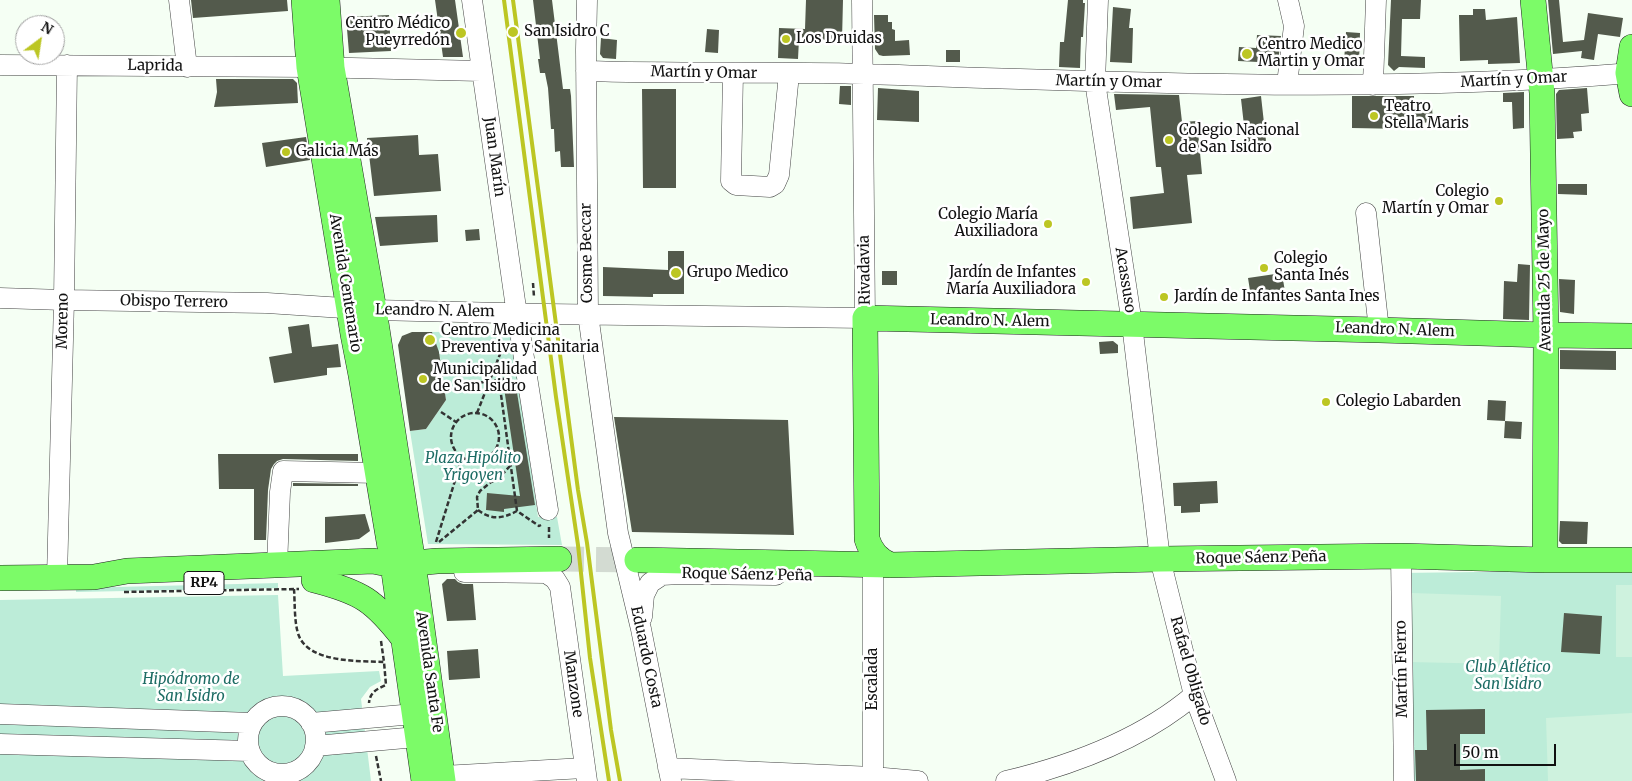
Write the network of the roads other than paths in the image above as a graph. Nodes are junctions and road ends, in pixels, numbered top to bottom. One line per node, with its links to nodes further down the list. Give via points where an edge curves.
1 (179, 0): 14 (street)
2 (304, 0): 15 (main road, Avenida Centenario)
3 (327, 0): 15 (main road, Avenida Centenario)
4 (472, 0): 16 (street, Juan Marín)
5 (587, 0): 17 (street, Cosme Beccar)
6 (862, 0): 20 (street, Rivadavia)
7 (1098, 0): 23 (street, Acassuso)
8 (1288, 0): 24 (street, via 1294,26)
9 (1376, 0): 25 (street)
10 (1533, 0): 21 (main road, Avenida 25 de Mayo)
11 (1632, 47): 22 (main road)
12 (0, 65): 13 (street, Laprida)
13 (67, 65): 14 (street, Laprida); 28 (street, Moreno)
14 (187, 67): 15 (street, Laprida)
15 (321, 68): 16 (street); 29 (main road, Avenida Centenario); 31 (main road, Avenida Centenario)
16 (482, 71): 32 (street, Juan Marín)
17 (586, 72): 18 (street, Martín y Omar); 30 (street, Cosme Beccar)
18 (733, 73): 19 (street, Martín y Omar); 19 (street, via 732,181 736,185 770,187 778,175)
19 (790, 74): 20 (street, Martín y Omar)
20 (863, 74): 23 (street, Martín y Omar); 33 (street, Rivadavia)
21 (1542, 80): 22 (street, Martín y Omar); 25 (street, Martín y Omar); 37 (main road, Avenida 25 de Mayo)
22 (1631, 80)
23 (1096, 82): 24 (street, Martín y Omar); 35 (street, Acassuso)
24 (1287, 84): 25 (street, Martín y Omar)
25 (1373, 85)
26 (1366, 212): 36 (street)
27 (0, 298): 28 (street, Obispo Terrero)
28 (64, 300): 29 (street, Obispo Terrero, via 267,303); 56 (street, Moreno)
29 (348, 308): 31 (street, Leandro N. Alem); 40 (main road, Avenida Centenario)
30 (588, 314): 32 (street, Leandro N. Alem); 33 (street, Leandro N. Alem); 42 (street, Cosme Beccar)
31 (374, 316): 32 (street, Leandro N. Alem); 34 (street); 51 (main road, Avenida Centenario)
32 (522, 318): 39 (street); 41 (street)
33 (865, 318): 35 (main road, Leandro N. Alem); 43 (main road, Rivadavia)
34 (493, 324)
35 (1132, 324): 36 (main road, Leandro N. Alem); 46 (street, Acassuso)
36 (1379, 330): 37 (main road, Leandro N. Alem)
37 (1546, 335): 38 (main road, Leandro N. Alem); 48 (main road, Avenida 25 de Mayo)
38 (1632, 336)
39 (538, 374)
40 (377, 472): 51 (main road, Avenida Centenario); 52 (street, via 283,471)
41 (548, 510)
42 (618, 533): 43 (street, Roque Sáenz Peña, via 629,546 642,552); 58 (street, Eduardo Costa)
43 (859, 546): 50 (main road, via 839,558); 53 (main road, via 881,561)
44 (1401, 556): 46 (main road, Roque Sáenz Peña); 48 (main road, Roque Sáenz Peña); 75 (street, Martín Fierro)
45 (559, 559): 51 (main road, RP4)
46 (1160, 559): 53 (main road, Roque Sáenz Peña); 60 (street, Rafael Obligado)
47 (637, 560): 50 (main road, Roque Sáenz Peña)
48 (1545, 560): 49 (main road, Roque Sáenz Peña)
49 (1632, 560)
50 (822, 563): 53 (main road, Roque Sáenz Peña)
51 (403, 564): 52 (main road, RP4, via 374,561); 57 (main road, RP4, via 376,576); 59 (main road, Avenida Santa Fe); 69 (street, Manzone, via 437,572 546,573 555,579 560,587); 71 (main road, Avenida Santa Fe)
52 (277, 566): 54 (main road, RP4, via 127,571)
53 (882, 570): 58 (street, Roque Sáenz Peña, via 662,575 650,584 644,595); 70 (street, Escalada)
54 (94, 577): 56 (main road, RP4); 57 (main road, RP4, via 127,585)
55 (0, 578): 56 (main road, RP4)
56 (57, 578)
57 (314, 580): 59 (main road, via 346,588 362,596 378,608)
58 (641, 629): 68 (street, Eduardo Costa)
59 (404, 638): 64 (main road, Avenida Santa Fe)
60 (1194, 695): 73 (street, via 1150,727 1112,746); 74 (street, Rafael Obligado)
61 (0, 714): 62 (street)
62 (252, 723): 63 (street, via 268,709 280,706 292,708); 67 (street, via 248,739)
63 (312, 723): 64 (street, via 372,718); 66 (street, via 316,734)
64 (416, 725): 66 (street, via 374,741); 71 (main road, Avenida Santa Fe)
65 (0, 744): 67 (street)
66 (315, 746): 67 (street, via 311,758 302,767 279,774 267,770)
67 (250, 752)
68 (669, 774): 70 (street)
69 (585, 775): 71 (street)
70 (873, 779): 72 (street)
71 (437, 780)
72 (918, 781)
73 (1006, 781)
74 (1226, 781)
75 (1404, 781)

